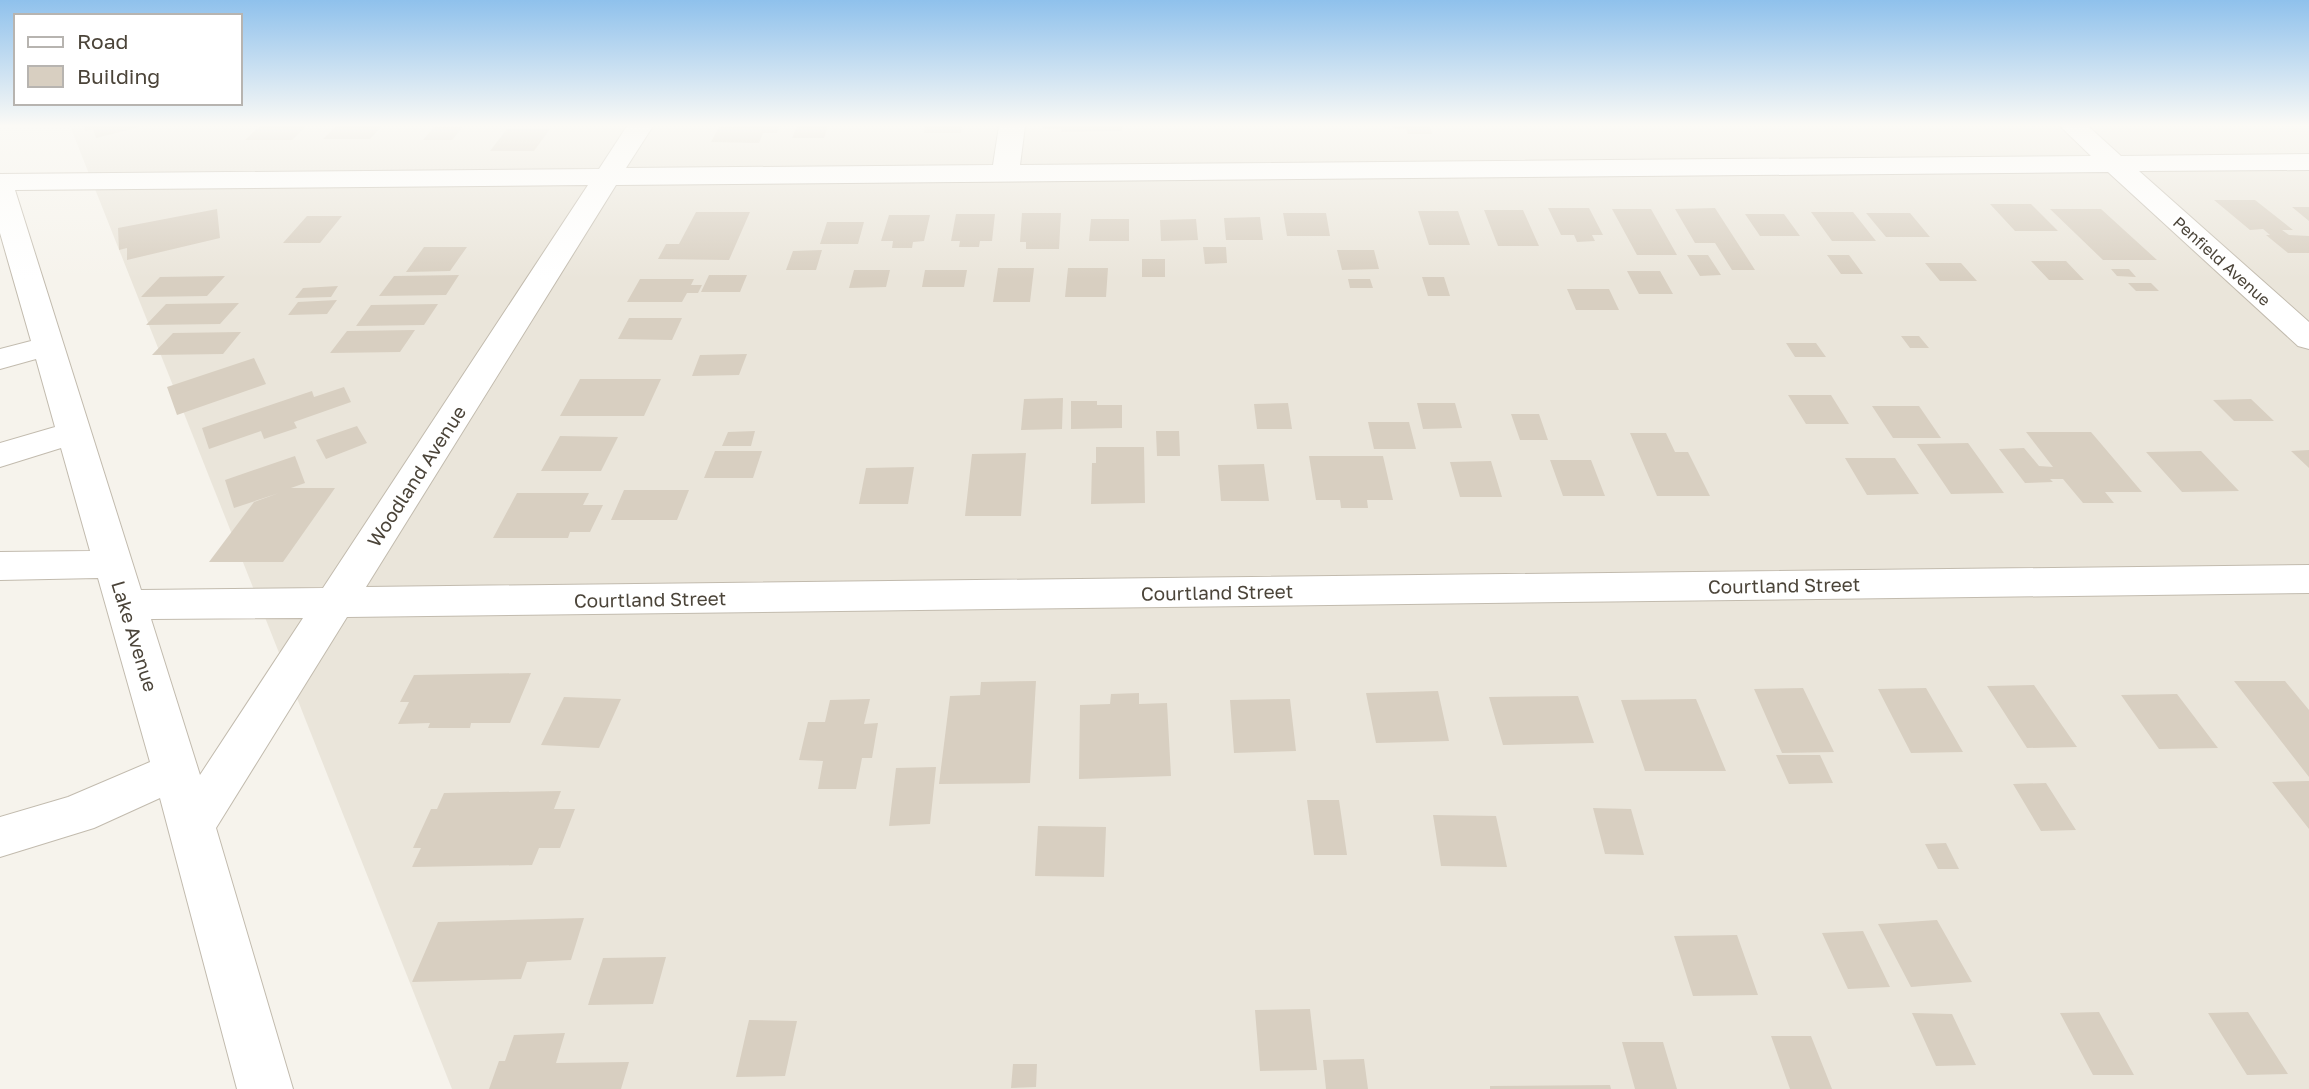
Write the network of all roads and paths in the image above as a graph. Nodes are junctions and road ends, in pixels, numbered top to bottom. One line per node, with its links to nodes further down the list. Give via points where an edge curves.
1 (608, 176): 13 (street, Woodland Avenue)
2 (537, 177): 4 (street)
3 (2129, 177): 5 (street, Penfield Avenue)
4 (0, 183): 6 (street, Lake Avenue)
5 (2309, 339)
6 (48, 346): 7 (street); 8 (street, Lake Avenue)
7 (0, 359)
8 (74, 433): 9 (street); 10 (street, Lake Avenue)
9 (0, 455)
10 (113, 564): 11 (street); 14 (street, Lake Avenue)
11 (0, 566)
12 (2309, 579): 13 (street, Courtland Street)
13 (335, 603): 14 (street, Courtland Street); 16 (street, Woodland Avenue)
14 (126, 605): 15 (street, Lake Avenue)
15 (176, 772): 16 (street, Lake Avenue); 17 (street, via 77,814)
16 (192, 826): 18 (street, Lake Avenue)
17 (0, 837)
18 (265, 1089)

